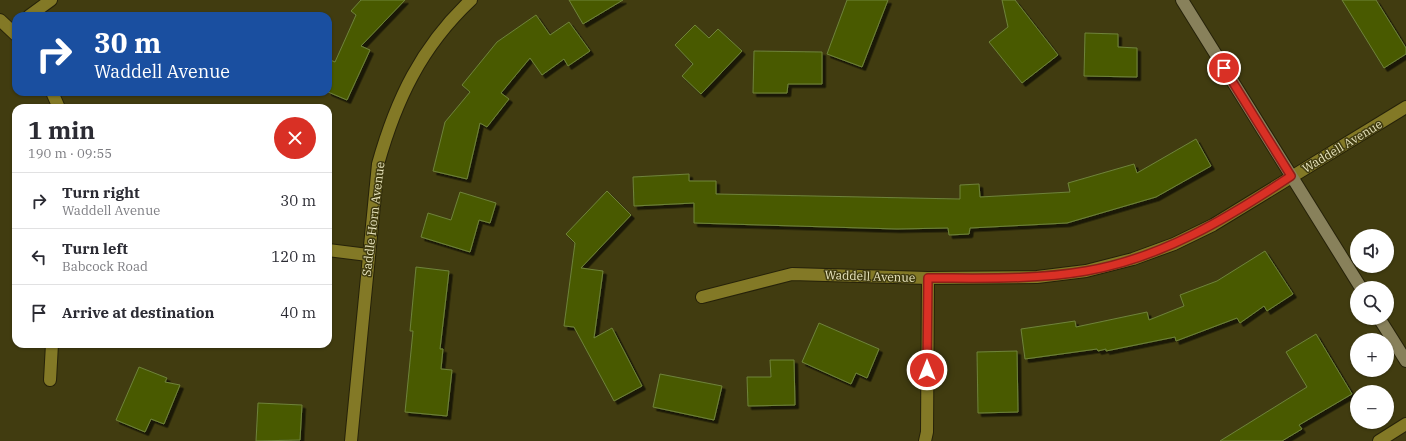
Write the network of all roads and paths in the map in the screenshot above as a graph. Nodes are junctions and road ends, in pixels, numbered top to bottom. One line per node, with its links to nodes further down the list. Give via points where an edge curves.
1 (51, 0): 4 (street)
2 (471, 0): 10 (street, Saddle Horn Avenue, via 446,26 421,60 403,91 378,164)
3 (1182, 0): 8 (street)
4 (34, 12)
5 (0, 20): 6 (street)
6 (12, 29)
7 (1406, 107): 8 (street, Waddell Avenue)
8 (1291, 176): 11 (street, Waddell Avenue, via 1213,225 1174,244 1134,259 1086,271 1037,277); 12 (street)
9 (332, 250): 10 (street)
10 (368, 255): 19 (street, Saddle Horn Avenue)
11 (928, 278): 13 (street, Waddell Avenue, via 792,274); 20 (street)
12 (1357, 281)
13 (702, 297)
14 (1383, 325): 16 (street)
15 (52, 348): 17 (street)
16 (1406, 361)
17 (50, 380)
18 (1406, 424): 21 (street)
19 (351, 441)
20 (925, 441)
21 (1379, 441)

